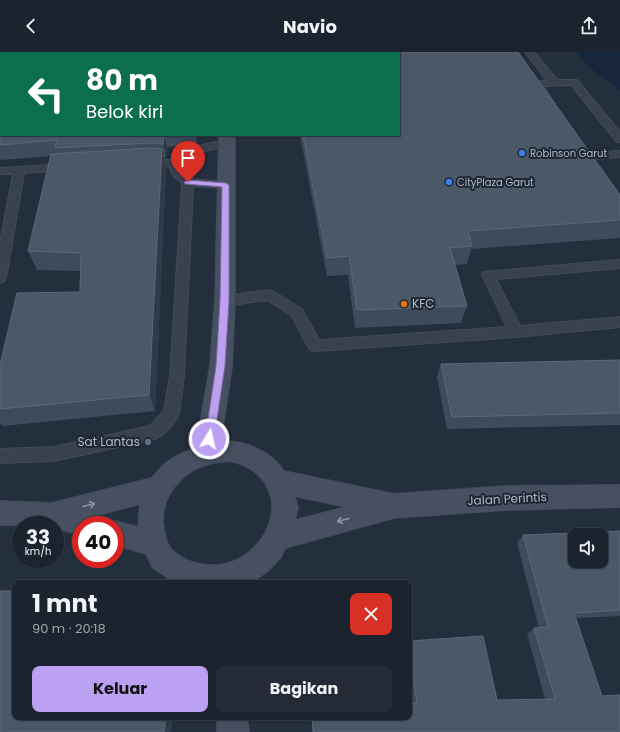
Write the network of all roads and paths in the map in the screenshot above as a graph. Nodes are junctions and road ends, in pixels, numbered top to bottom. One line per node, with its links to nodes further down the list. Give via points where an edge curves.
1 (529, 52): 2 (lane)
2 (554, 83): 3 (lane, via 537,84); 5 (lane, via 574,82)
3 (550, 104)
4 (227, 139): 8 (lane, via 191,150 179,156); 14 (street)
5 (620, 139)
6 (620, 154): 12 (lane, via 582,153)
7 (133, 163): 8 (lane)
8 (173, 163): 13 (lane, via 178,175)
9 (81, 166): 10 (lane)
10 (19, 170): 11 (lane); 16 (lane)
11 (0, 171)
12 (595, 174)
13 (188, 182): 14 (lane); 21 (lane, via 177,376 171,414 155,432 54,454)
14 (226, 185): 17 (street)
15 (620, 264): 19 (lane, via 488,275)
16 (0, 278)
17 (224, 301): 19 (lane, via 269,295 297,313 315,346); 20 (street, via 221,366)
18 (620, 322): 19 (lane)
19 (516, 332)
20 (207, 453): 22 (street, via 230,451 251,457 266,467); 23 (street, via 185,462 170,473)
21 (0, 456)
22 (278, 481): 25 (street, Jalan Perintis); 30 (street, via 286,508)
23 (158, 488): 27 (street, one-way to 23); 31 (street, via 149,516)
24 (620, 496): 25 (street, Jalan Perintis, via 506,498)
25 (394, 506): 30 (street, Jalan Perintis, one-way to 30)
26 (0, 513): 27 (street)
27 (52, 515): 28 (street)
28 (72, 521)
29 (124, 536): 31 (street)
30 (279, 537): 32 (street, via 267,556)
31 (154, 544): 33 (street, via 164,560 180,572)
32 (247, 577): 34 (street)
33 (198, 580)
34 (212, 580)
35 (232, 720): 36 (street)
36 (233, 732)

